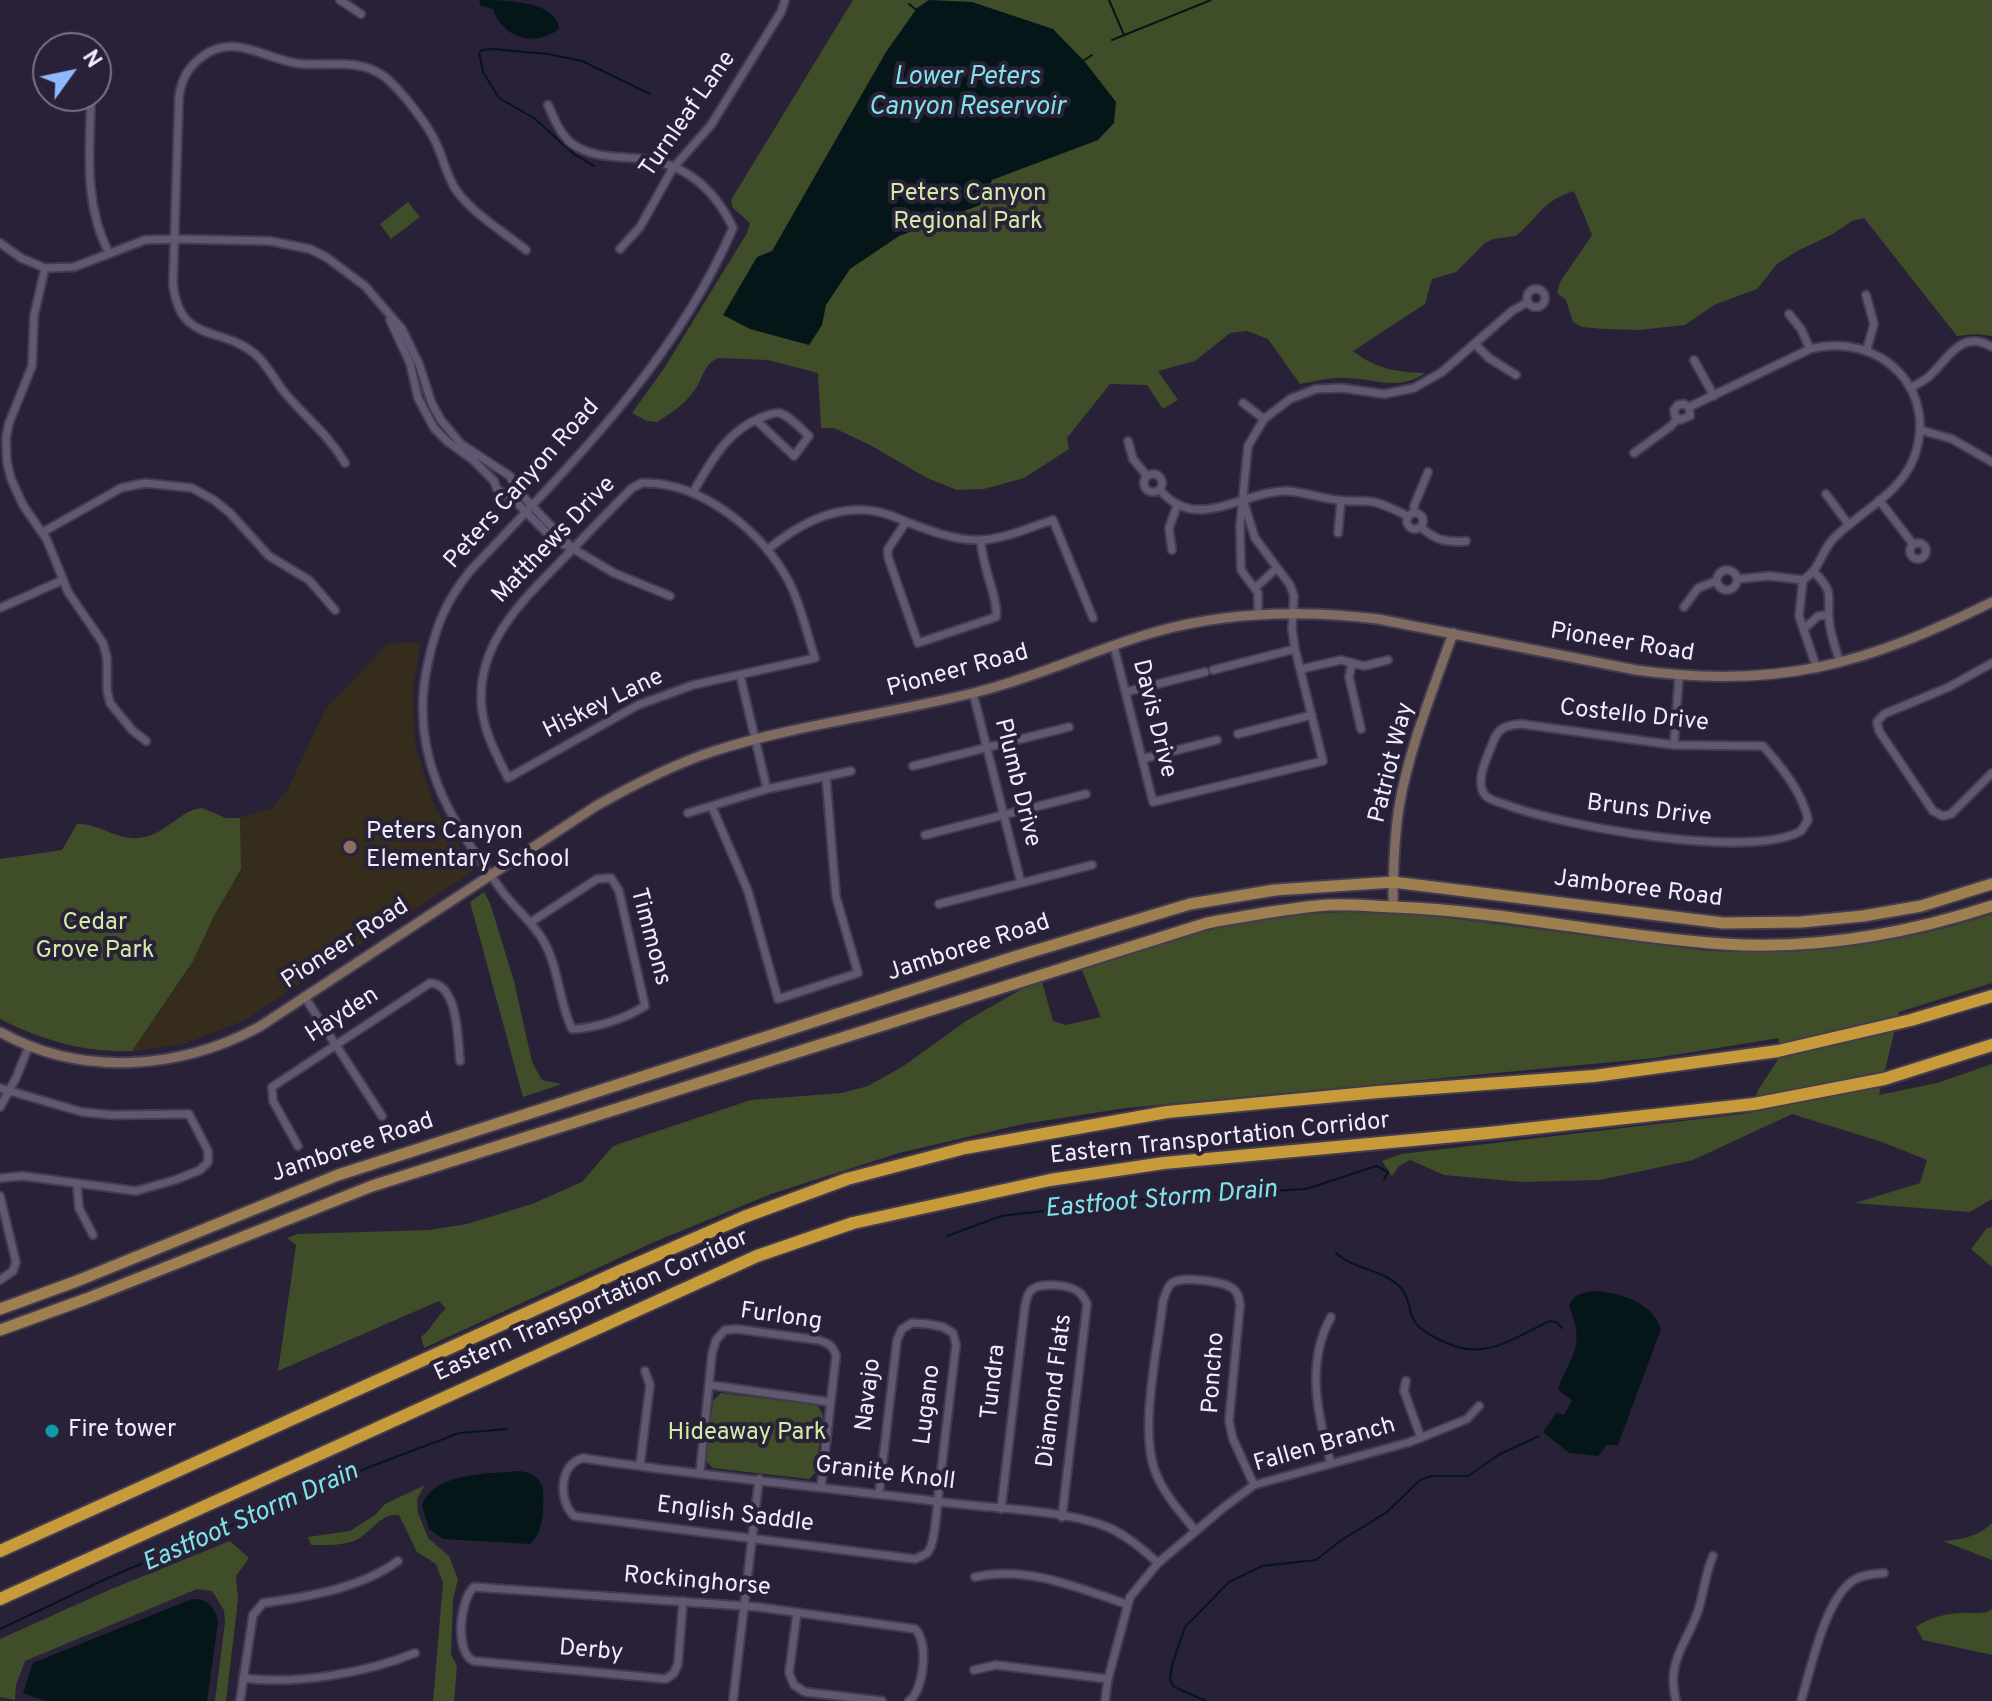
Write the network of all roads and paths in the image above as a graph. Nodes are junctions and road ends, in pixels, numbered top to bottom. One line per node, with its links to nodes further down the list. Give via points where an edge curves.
1 (340, 0): 3 (street)
2 (785, 0): 6 (street, Turnleaf Lane, via 711,125)
3 (361, 14)
4 (548, 105): 6 (street, via 569,141 583,150)
5 (91, 112): 11 (street, via 90,195)
6 (673, 168): 9 (street, Turnleaf Lane, via 640,227); 41 (street, Peters Canyon Road, via 715,196 733,228 718,262 655,363 625,404)
7 (176, 239): 10 (street, via 181,83 192,65 227,44 303,64 344,63 383,75 428,131 459,194); 11 (street, via 145,240); 15 (street, via 270,241 310,249 356,278); 32 (street, via 175,300 188,321 254,353 332,440)
8 (0, 243): 12 (street)
9 (620, 249)
10 (526, 250)
11 (109, 253): 12 (street, via 74,267)
12 (45, 268): 48 (street, via 34,316 32,366 6,438 11,479)
13 (1866, 295): 20 (street, via 1874,324)
14 (1528, 302): 17 (street)
15 (385, 311): 41 (street, via 413,348 441,420 461,444 510,476); 43 (street, via 410,363 426,416)
16 (1789, 314): 19 (street)
17 (1475, 344): 22 (street); 26 (street, via 1414,388 1384,394 1316,389 1290,399)
18 (1992, 347): 23 (street, via 1960,345)
19 (1810, 349): 20 (street, via 1840,344); 24 (street)
20 (1867, 349): 23 (street, via 1892,366)
21 (1694, 360): 24 (street)
22 (1516, 375)
23 (1910, 388): 28 (street)
24 (1714, 396): 30 (street, via 1689,407 1678,405 1678,418 1671,426)
25 (1243, 403): 26 (street)
26 (1264, 419): 38 (street, via 1248,446)
27 (756, 420): 27 (street, via 782,414 809,436 794,456); 36 (street, via 721,445)
28 (1920, 430): 31 (street, via 1952,439); 39 (street, via 1907,472)
29 (1128, 441): 34 (street, via 1133,459)
30 (1634, 453)
31 (1992, 462)
32 (345, 463)
33 (1428, 472): 44 (street)
34 (1147, 476): 35 (street, via 1160,477); 35 (street, via 1148,491)
35 (1160, 490): 42 (street)
36 (693, 492): 53 (street, Matthews Drive, via 642,483); 54 (street, via 722,509)
37 (1826, 494): 46 (street)
38 (1243, 500): 40 (street, via 1285,491); 42 (street, via 1209,509); 56 (street, via 1255,538); 62 (street, via 1241,570)
39 (1879, 500): 46 (street); 52 (street)
40 (1341, 501): 44 (street, via 1372,502); 49 (street)
41 (532, 505): 43 (street, Peters Canyon Road); 53 (street)
42 (1177, 506): 55 (street, via 1169,528)
43 (525, 512): 53 (street, via 556,542); 110 (street, Peters Canyon Road, via 453,593 439,618 421,690 423,742 433,779)
44 (1411, 514): 47 (street, via 1423,519); 47 (street, via 1406,520 1409,528)
45 (906, 522): 50 (street); 50 (street, via 888,557 918,643 996,617); 54 (street, via 869,511 826,514 803,523)
46 (1849, 525): 57 (street, via 1825,549)
47 (1421, 527): 51 (street, via 1443,541)
48 (43, 532): 59 (street); 67 (street, via 121,488 145,483 192,488 230,513 269,556 309,580)
49 (1338, 533)
50 (981, 540): 71 (street, via 1053,520)
51 (1466, 541)
52 (1913, 544)
53 (572, 548): 63 (street); 100 (street, Matthews Drive, via 509,616 486,668 482,710 489,741)
54 (767, 550): 82 (street, Hiskey Lane, via 790,583 815,658)
55 (1172, 550)
56 (1277, 568): 62 (street); 68 (street, via 1290,585)
57 (1815, 573): 60 (street); 70 (street, via 1828,590)
58 (1737, 579): 60 (street); 61 (street, via 1727,590); 61 (street, via 1726,569)
59 (63, 580): 66 (street); 92 (street, via 103,643 110,703)
60 (1803, 580): 72 (street, via 1799,616)
61 (1716, 581): 65 (street, via 1698,588)
62 (1255, 588): 69 (street)
63 (670, 596)
64 (1992, 602): 78 (street, Pioneer Road, via 1916,638)
65 (1684, 607)
66 (0, 608)
67 (335, 610)
68 (1294, 612): 69 (street, Pioneer Road); 73 (street, Pioneer Road, via 1378,619); 75 (street)
69 (1258, 613): 74 (street, Pioneer Road, via 1185,624)
70 (1828, 615): 72 (street, via 1818,616); 78 (street)
71 (1093, 618)
72 (1804, 629): 81 (street)
73 (1453, 633): 83 (street, Pioneer Road); 111 (street, Patriot Way, via 1407,773)
74 (1114, 647): 84 (street, Davis Drive); 85 (street, Pioneer Road)
75 (1295, 649): 80 (street); 84 (street)
76 (1388, 660): 77 (street)
77 (1352, 663): 80 (street, via 1341,660); 88 (street, via 1349,677)
78 (1840, 663): 81 (street, Pioneer Road)
79 (1992, 663): 98 (street, via 1877,722 1933,811 1943,816)
80 (1301, 669): 86 (street)
81 (1817, 669): 83 (street, Pioneer Road)
82 (740, 675): 90 (street); 100 (street, Hiskey Lane, via 638,705)
83 (1679, 676): 93 (street)
84 (1126, 692): 95 (street, Davis Drive)
85 (973, 693): 90 (street, Pioneer Road); 94 (street, Plumb Drive)
86 (1312, 715): 89 (street); 95 (street, Davis Drive, via 1323,761 1153,802)
87 (1069, 727): 94 (street)
88 (1361, 729)
89 (1238, 734)
90 (757, 740): 101 (street); 110 (street, Pioneer Road, via 714,751 633,784)
91 (1217, 740): 95 (street)
92 (146, 741)
93 (1674, 745): 102 (street, Costello Drive, via 1508,725 1495,736 1483,769); 107 (street, Costello Drive, via 1763,746 1780,765)
94 (987, 748): 96 (street); 106 (street, Plumb Drive)
95 (1142, 759)
96 (913, 766)
97 (851, 771): 99 (street)
98 (1992, 773)
99 (826, 777): 101 (street); 104 (street, via 836,897 858,973 778,999 748,891)
100 (508, 778)
101 (767, 789): 104 (street)
102 (1483, 793): 107 (street, Bruns Drive, via 1542,817 1688,840 1783,837 1801,831)
103 (1086, 794): 106 (street)
104 (712, 807): 105 (street)
105 (688, 813)
106 (1004, 815): 108 (street); 112 (street, Plumb Drive)
107 (1808, 820)
108 (925, 835)
109 (1092, 865): 112 (street)
110 (490, 874): 117 (street, Peters Canyon Road); 118 (street, Pioneer Road)
111 (1393, 882): 113 (main road, Jamboree Road, via 1723,923 1863,916 1921,906); 116 (street, Patriot Way); 136 (main road, Jamboree Road, via 1275,890 1190,904 1112,927 338,1175)
112 (1021, 883): 114 (street)
113 (1992, 884)
114 (939, 904)
115 (1992, 906): 116 (main road, Jamboree Road, via 1872,937 1799,944 1674,940)
116 (1393, 907): 139 (main road, Jamboree Road, via 1328,905 1282,911 1207,923 1138,943 372,1186)
117 (531, 922): 120 (street, Peters Canyon Road, via 549,951); 120 (street, Timmons, via 597,879 611,878 619,891 645,1006)
118 (304, 996): 122 (street); 124 (street, Pioneer Road, via 237,1039 179,1058 100,1062)
119 (1992, 996): 159 (highway, Eastern Transportation Corridor, via 1778,1051 1594,1076 1167,1112 965,1148 847,1179 620,1271)
120 (572, 1029)
121 (0, 1032): 124 (street, Pioneer Road)
122 (336, 1044): 125 (street, Hayden, via 434,982 448,995 454,1012); 128 (street); 129 (street, Hayden, via 278,1081 271,1091)
123 (1992, 1045): 166 (highway, Eastern Transportation Corridor, via 1884,1079 1754,1104 1164,1163 1050,1180 853,1223 757,1256)
124 (29, 1046): 126 (street)
125 (460, 1061)
126 (4, 1090): 127 (street); 131 (street, via 82,1112 189,1114 208,1151 208,1162 200,1170 136,1191)
127 (0, 1107)
128 (382, 1116)
129 (298, 1146)
130 (0, 1178): 131 (street)
131 (77, 1184): 133 (street, via 79,1208)
132 (0, 1196): 134 (street, via 16,1262)
133 (93, 1235)
134 (0, 1280)
135 (1059, 1287): 155 (street, Tundra, via 1036,1287 1028,1294); 156 (street, Diamond Flats, via 1082,1294 1087,1304)
136 (0, 1309)
137 (1331, 1317): 146 (street, via 1321,1335 1315,1399)
138 (928, 1324): 153 (street, Navajo, via 912,1323 897,1340); 154 (street, Lugano, via 953,1333 956,1345)
139 (0, 1330)
140 (645, 1371): 147 (street, via 650,1385)
141 (1406, 1381): 145 (street, via 1404,1391)
142 (710, 1385): 143 (street); 143 (street, Furlong, via 716,1340 725,1330 737,1329 828,1343 836,1356); 148 (street)
143 (830, 1402): 152 (street, Furlong)
144 (1479, 1406): 145 (street, Fallen Branch, via 1467,1419)
145 (1421, 1438): 146 (street, Fallen Branch)
146 (1331, 1464): 151 (street, Fallen Branch)
147 (640, 1465): 148 (street, Granite Knoll); 150 (street, Granite Knoll, via 575,1460)
148 (700, 1472): 149 (street, Granite Knoll)
149 (759, 1479): 152 (street, Granite Knoll); 158 (street)
150 (565, 1485): 158 (street, English Saddle, via 565,1508 574,1516)
151 (1254, 1485): 157 (street, Fallen Branch); 157 (street, Poncho, via 1229,1421 1238,1294 1231,1287 1206,1282 1172,1283 1166,1292 1149,1447 1171,1500)
152 (821, 1487): 153 (street, Granite Knoll)
153 (879, 1494): 154 (street, Granite Knoll)
154 (937, 1501): 155 (street, Granite Knoll); 160 (street, Lugano)
155 (1001, 1509): 156 (street, Granite Knoll)
156 (1062, 1517): 163 (street, Granite Knoll, via 1115,1531)
157 (1195, 1530): 163 (street, Fallen Branch)
158 (752, 1539): 160 (street, English Saddle, via 915,1559); 169 (street)
159 (0, 1551)
160 (927, 1554)
161 (1713, 1556): 181 (street, via 1675,1661)
162 (398, 1561): 174 (street, via 321,1593 263,1603 253,1615)
163 (1158, 1563): 168 (street, Fallen Branch)
164 (1884, 1573): 182 (street, via 1853,1580 1836,1600)
165 (975, 1577): 168 (street, via 1003,1574 1054,1580)
166 (0, 1599)
167 (683, 1601): 169 (street, Rockinghorse); 171 (street, Rockinghorse, via 483,1586 474,1587 464,1599); 171 (street, Derby, via 678,1664 666,1679 474,1661 463,1654)
168 (1126, 1604): 175 (street, Fallen Branch)
169 (744, 1606): 170 (street, Rockinghorse); 177 (street)
170 (797, 1613): 178 (street, via 789,1673 794,1685 805,1692); 179 (street, Rockinghorse, via 915,1629 924,1646 918,1691)
171 (463, 1624)
172 (415, 1653): 174 (street, via 333,1674 271,1681)
173 (974, 1670): 175 (street, via 996,1665)
174 (243, 1678): 176 (street)
175 (1108, 1679): 180 (street, Fallen Branch)
176 (240, 1701)
177 (733, 1701)
178 (882, 1701)
179 (909, 1701)
180 (1105, 1701)
181 (1676, 1701)
182 (1801, 1701)

